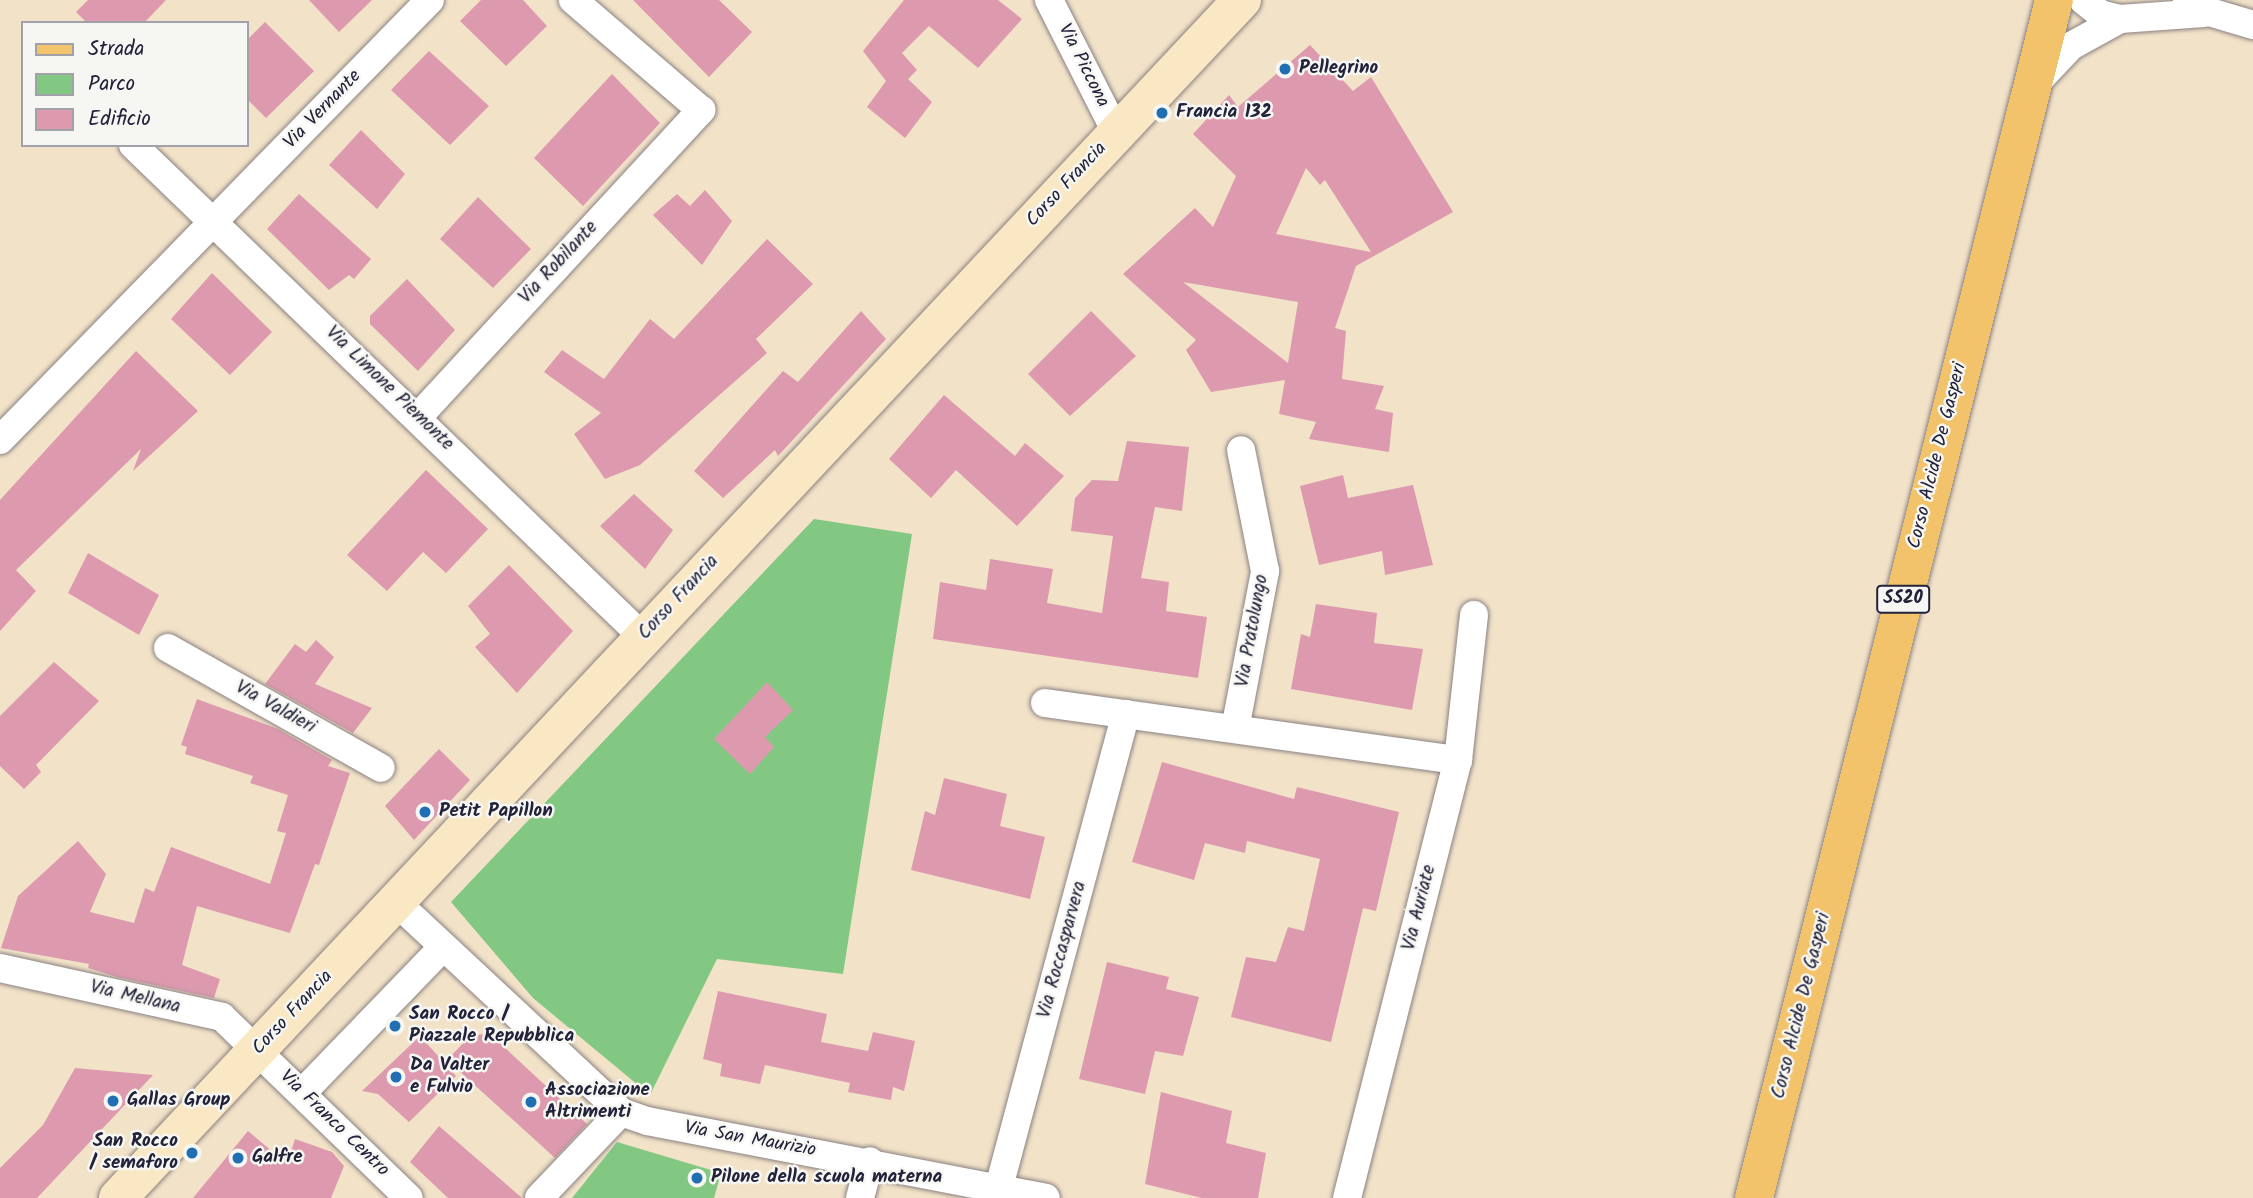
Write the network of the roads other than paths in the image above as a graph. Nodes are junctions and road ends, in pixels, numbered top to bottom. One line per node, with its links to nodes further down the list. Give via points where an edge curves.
1 (430, 0): 14 (street, Via Vernante)
2 (573, 0): 15 (street, Via Robilante, via 701,110)
3 (1049, 0): 12 (street, Via Piccona)
4 (1242, 0): 12 (main road, Corso Francia)
5 (2054, 0): 11 (main road, Corso Alcide De Gasperi / SS20)
6 (2083, 0): 9 (street, via 2100,14)
7 (2174, 0): 8 (street)
8 (2204, 13): 9 (street); 10 (street)
9 (2120, 19): 11 (street, via 2071,46)
10 (2253, 25)
11 (2029, 89): 40 (main road, Corso Alcide De Gasperi / SS20)
12 (1116, 132): 19 (main road, Corso Francia)
13 (135, 147): 14 (street, Via Limone Piemonte)
14 (216, 221): 15 (street, Via Limone Piemonte); 16 (street, Via Vernante)
15 (418, 417): 19 (street, Via Limone Piemonte)
16 (0, 440)
17 (1241, 450): 23 (street, Via Pratolungo, via 1265,571)
18 (1474, 615): 24 (street, Via Auriate)
19 (642, 636): 26 (main road, Corso Francia)
20 (168, 648): 25 (street, Via Valdieri)
21 (1045, 703): 22 (street)
22 (1126, 714): 23 (street); 33 (street, Via Roccasparvera)
23 (1235, 729): 24 (street)
24 (1458, 760): 39 (street, Via Auriate)
25 (381, 768)
26 (396, 902): 27 (street); 29 (main road, Corso Francia)
27 (443, 947): 30 (street); 31 (street)
28 (0, 968): 29 (street, Via Mellana, via 222,1017)
29 (258, 1050): 30 (street, Via Franco Centro); 34 (main road, Corso Francia)
30 (302, 1093): 35 (street, Via Franco Centro)
31 (621, 1112): 32 (street, Via San Maurizio, via 698,1132); 36 (street)
32 (870, 1161): 33 (street, Via San Maurizio); 37 (street)
33 (999, 1187): 38 (street, Via San Maurizio)
34 (118, 1198)
35 (410, 1198)
36 (539, 1198)
37 (860, 1198)
38 (1046, 1198)
39 (1347, 1198)
40 (1755, 1198)

